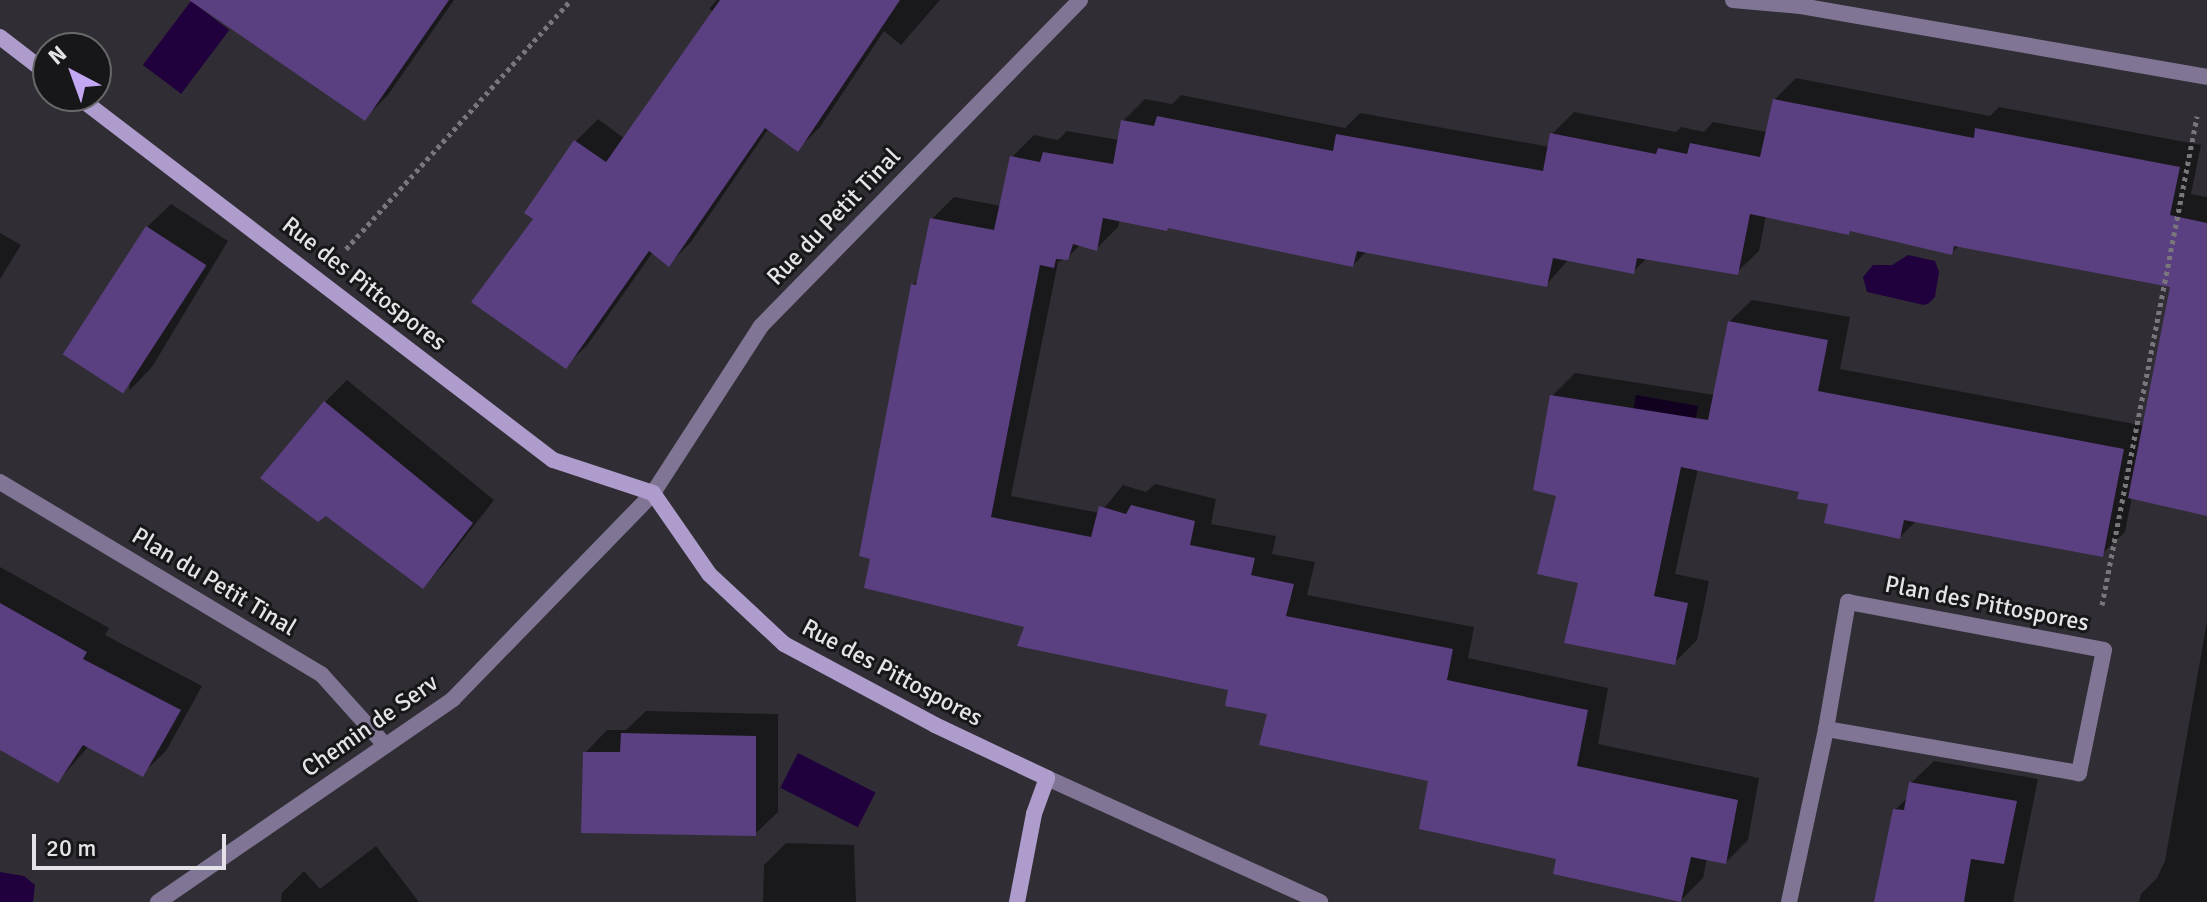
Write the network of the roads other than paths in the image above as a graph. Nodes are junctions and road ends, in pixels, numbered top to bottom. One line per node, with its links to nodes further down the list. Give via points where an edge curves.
1 (1080, 0): 8 (street, Rue du Petit Tinal, via 761,326)
2 (1733, 0): 5 (street, via 1801,6)
3 (0, 37): 4 (street)
4 (32, 62)
5 (2206, 76)
6 (98, 112): 8 (street, Rue des Pittospores, via 553,460)
7 (0, 482): 10 (street, Plan du Petit Tinal, via 322,675)
8 (653, 493): 10 (street, Chemin de Serv, via 453,699); 11 (street, Rue des Pittospores, via 709,574 784,644)
9 (1826, 729): 9 (street, Plan des Pittospores, via 2079,773 2104,650 1848,602); 15 (street, Plan des Pittospores)
10 (385, 745): 12 (street, Chemin de Serv)
11 (1047, 778): 13 (street, via 1034,814); 14 (street, Rue des Pittospores)
12 (158, 902)
13 (1017, 902)
14 (1320, 902)
15 (1789, 902)

